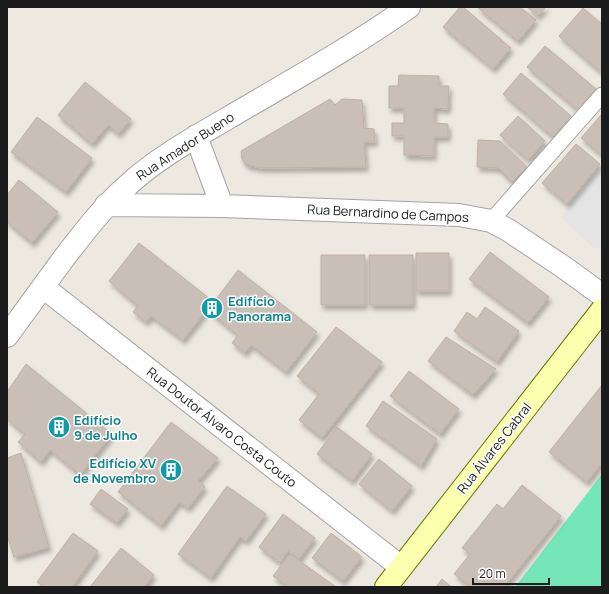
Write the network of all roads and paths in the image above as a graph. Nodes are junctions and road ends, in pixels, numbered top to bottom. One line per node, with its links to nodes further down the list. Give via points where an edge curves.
1 (409, 7): 3 (street, Rua Amador Bueno, via 349,47)
2 (602, 95): 6 (lane)
3 (196, 136): 4 (street, Rua Amador Bueno, via 134,180); 5 (street)
4 (106, 205): 5 (street, Rua Bernardino de Campos); 7 (street, Rua Amador Bueno)
5 (222, 206): 6 (street, Rua Bernardino de Campos, via 459,215)
6 (491, 221): 8 (street, Rua Bernardino de Campos)
7 (43, 287): 10 (street, Rua Amador Bueno); 11 (street, Rua Doutor Álvaro Costa Couto)
8 (602, 295)
9 (602, 310): 11 (main road, Rua Álvares Cabral)
10 (7, 336)
11 (401, 567): 12 (main road, Rua Álvares Cabral)
12 (386, 587)

